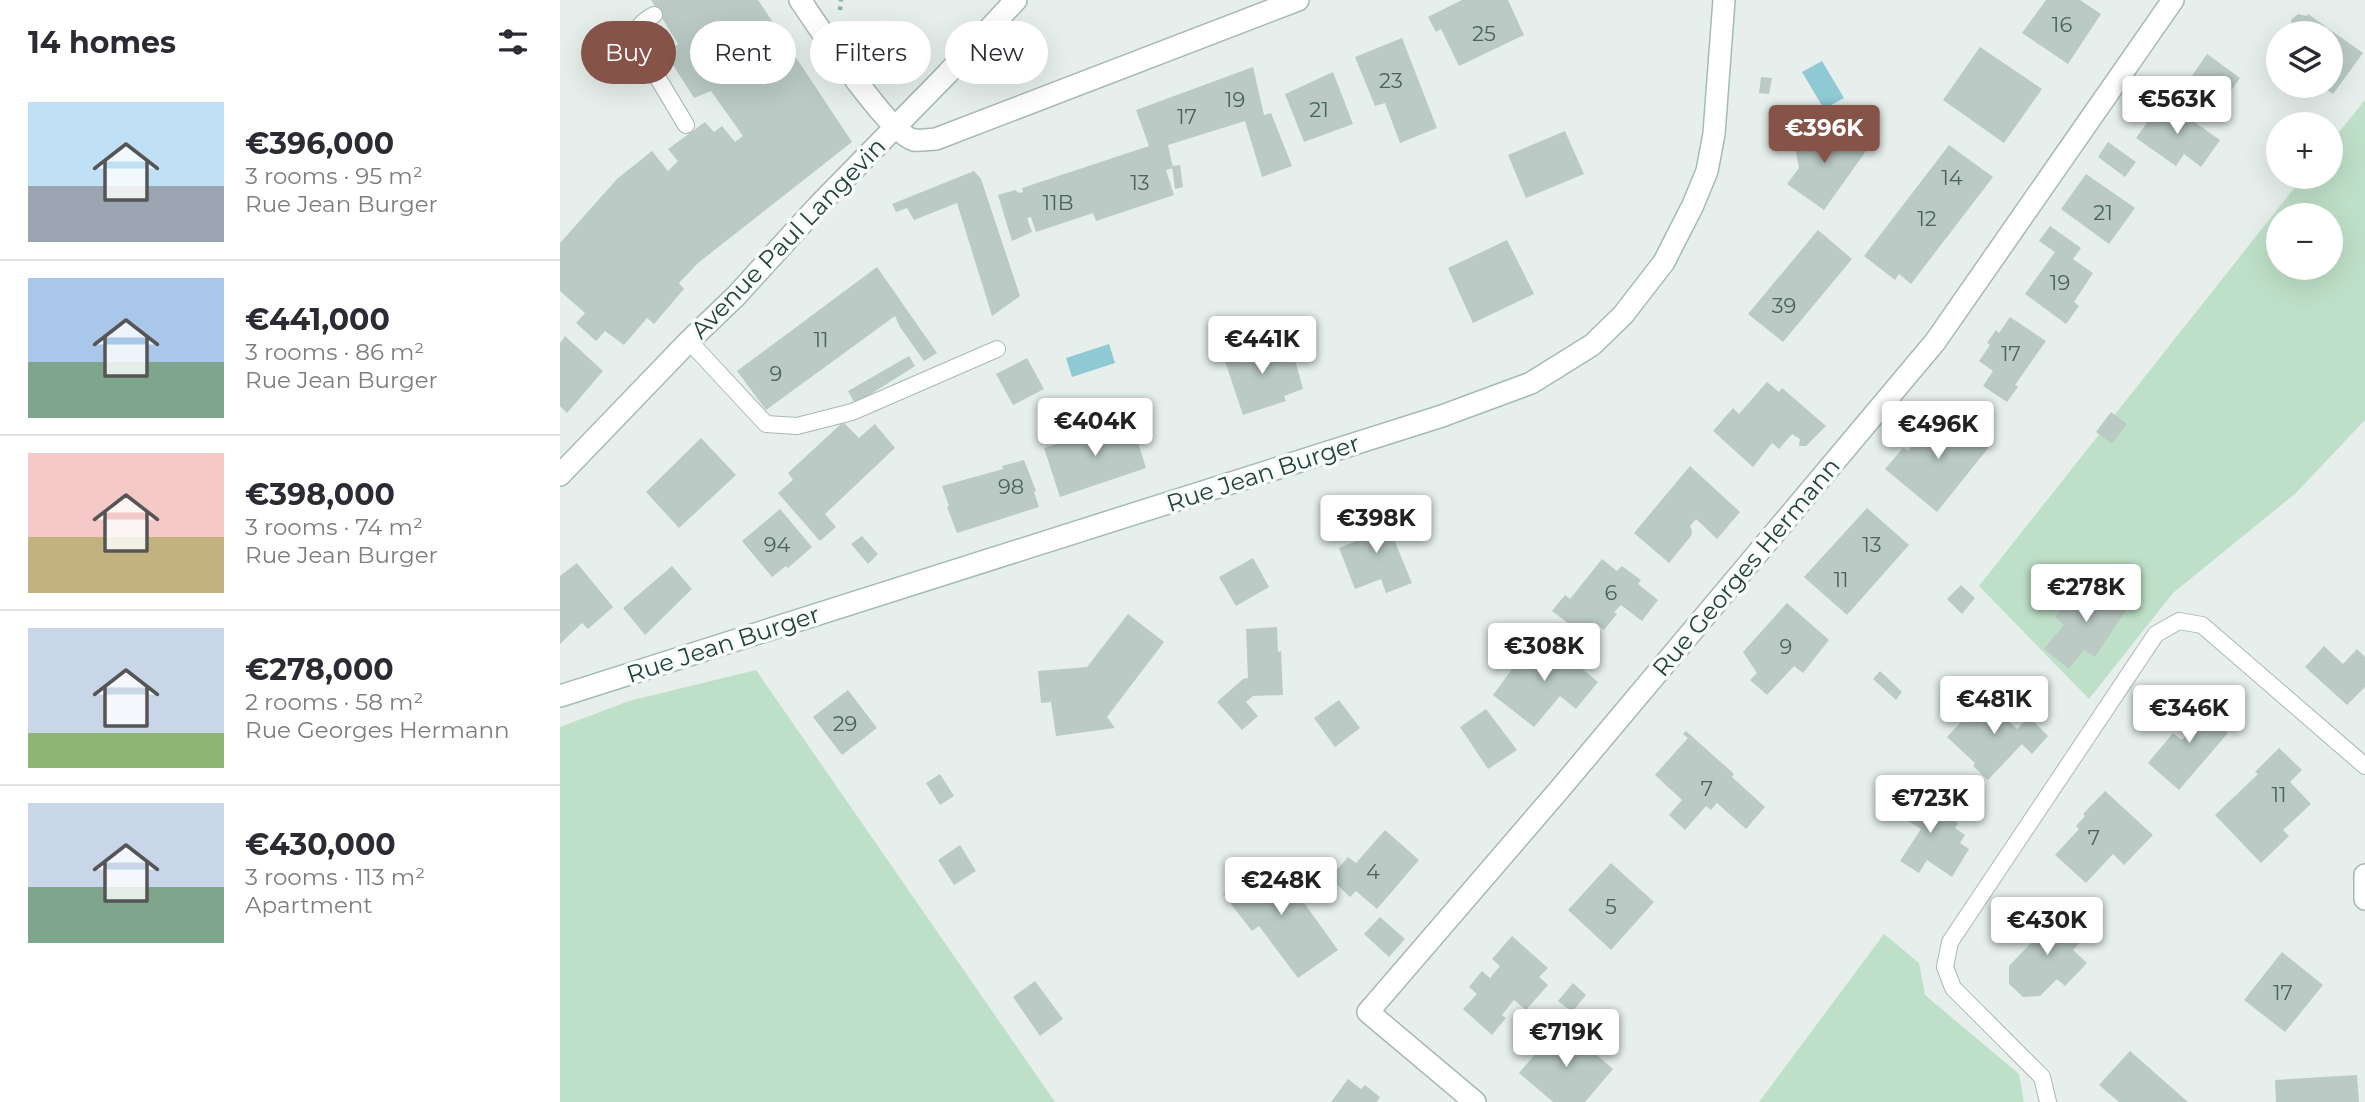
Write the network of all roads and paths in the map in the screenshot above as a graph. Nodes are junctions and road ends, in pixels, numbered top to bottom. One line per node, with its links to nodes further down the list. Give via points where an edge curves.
1 (800, 0): 8 (main road, via 857,83)
2 (1016, 0): 8 (main road, Avenue Paul Langevin)
3 (1298, 0): 8 (main road, via 936,139 913,140)
4 (1724, 0): 12 (main road, Rue Jean Burger, via 1714,134 1707,171 1693,205 1664,262 1623,316 1592,345 1531,383 1442,416)
5 (2174, 0): 16 (main road, Rue Georges Hermann, via 1935,342 1368,1012)
6 (654, 15): 7 (lane, via 641,24 635,40)
7 (686, 125)
8 (895, 127): 9 (main road, Avenue Paul Langevin)
9 (689, 341): 10 (lane, via 766,424 797,426 852,412); 11 (main road, Avenue Paul Langevin)
10 (997, 349)
11 (560, 475)
12 (560, 695)
13 (2365, 766): 17 (lane, via 2202,625 2179,621 2156,634 1950,942 1945,967 1953,988 2042,1077)
14 (2365, 875): 15 (main road)
15 (2365, 900)
16 (1475, 1102)
17 (2048, 1102)

